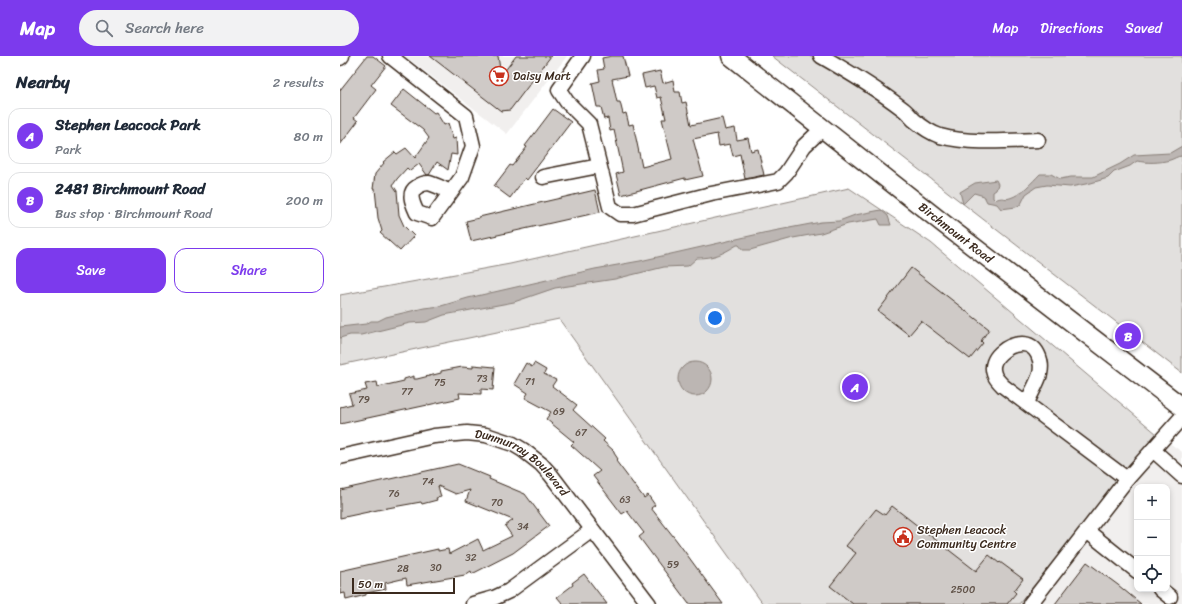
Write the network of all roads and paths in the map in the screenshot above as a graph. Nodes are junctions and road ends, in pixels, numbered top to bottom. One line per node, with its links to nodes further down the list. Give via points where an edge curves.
1 (390, 56): 9 (street, via 466,116 473,146 462,177)
2 (583, 56): 7 (street, via 559,90 589,124)
3 (731, 56): 5 (main road, Birchmount Road)
4 (821, 56): 6 (street, via 877,90 905,110 914,120 939,136 995,142)
5 (823, 128): 7 (street, via 804,146 778,181 711,194 633,214 620,214 610,207); 11 (main road, Birchmount Road)
6 (1038, 140)
7 (599, 166): 8 (street)
8 (543, 177)
9 (450, 192)
10 (1027, 403): 16 (street)
11 (1182, 407)
12 (1182, 417): 13 (street)
13 (1153, 450): 15 (street); 16 (street)
14 (340, 457): 17 (street, Dunmurray Boulevard, via 434,436 460,433 496,438 523,450 542,464)
15 (1182, 476)
16 (1127, 479): 18 (street)
17 (592, 530): 20 (street, via 509,591); 21 (street, Dunmurray Boulevard)
18 (1087, 531): 19 (street); 22 (street)
19 (1134, 569)
20 (473, 604)
21 (649, 604)
22 (1030, 604)

